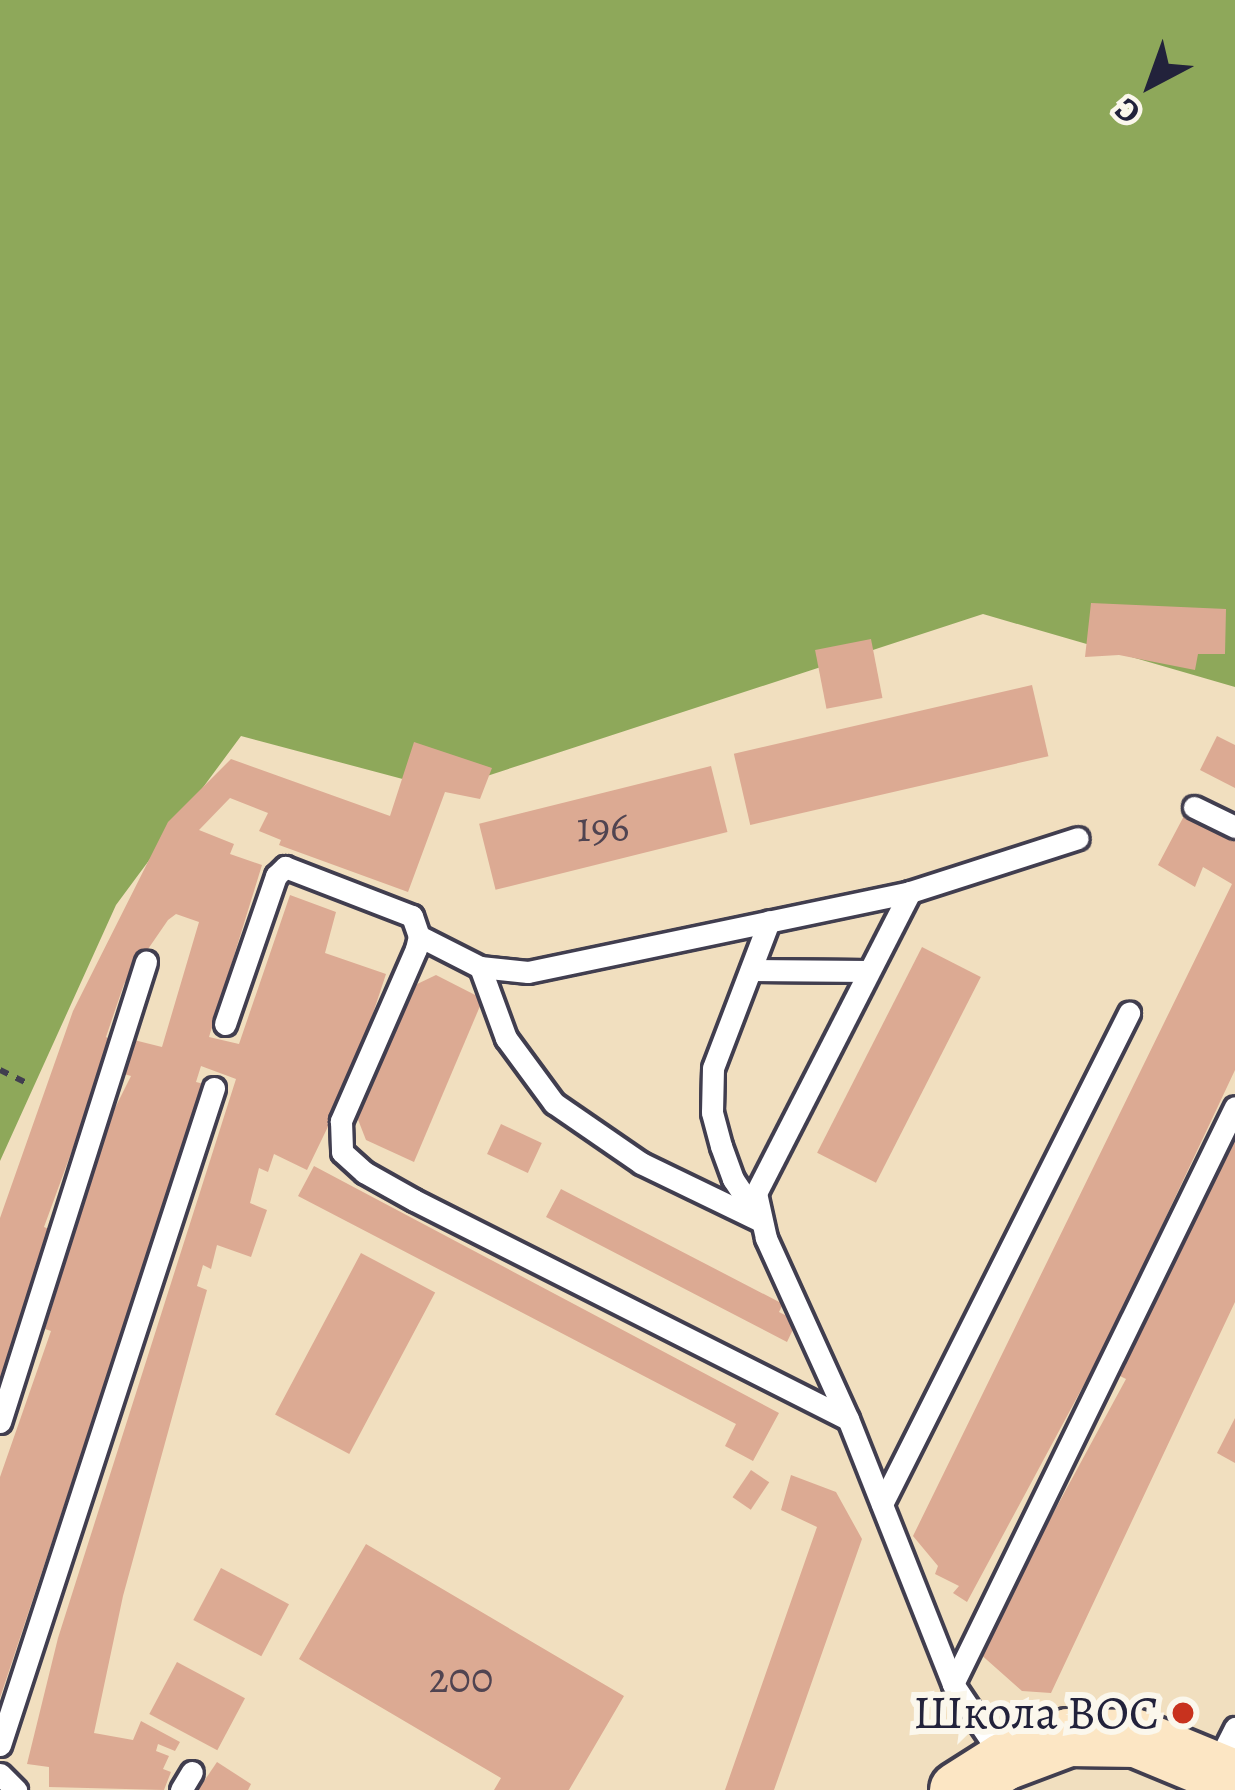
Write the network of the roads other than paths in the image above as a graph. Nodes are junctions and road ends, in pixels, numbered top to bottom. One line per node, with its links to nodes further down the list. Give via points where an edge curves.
1 (1193, 807): 2 (lane)
2 (1235, 827)
3 (1078, 838): 4 (lane)
4 (910, 892): 5 (lane); 10 (lane)
5 (770, 921): 8 (lane, via 528,971); 9 (lane)
6 (419, 936): 8 (lane); 12 (lane, via 404,911 285,867); 16 (lane, via 341,1121 342,1152 414,1200)
7 (146, 962): 17 (lane)
8 (480, 967): 15 (lane, via 506,1038 554,1103 641,1163)
9 (751, 970): 10 (lane); 15 (lane, via 713,1068 712,1112 733,1179)
10 (868, 971): 15 (lane, via 758,1184)
11 (1129, 1013): 18 (lane)
12 (225, 1024)
13 (214, 1088): 20 (lane)
14 (1235, 1107): 19 (lane)
15 (761, 1221): 16 (lane)
16 (848, 1419): 18 (lane)
17 (0, 1422)
18 (882, 1504): 19 (lane)
19 (953, 1684): 23 (lane)
20 (0, 1745)
21 (1228, 1758): 23 (main road, via 1136,1738 1068,1737)
22 (0, 1774): 24 (lane)
23 (981, 1776)
24 (16, 1790)

